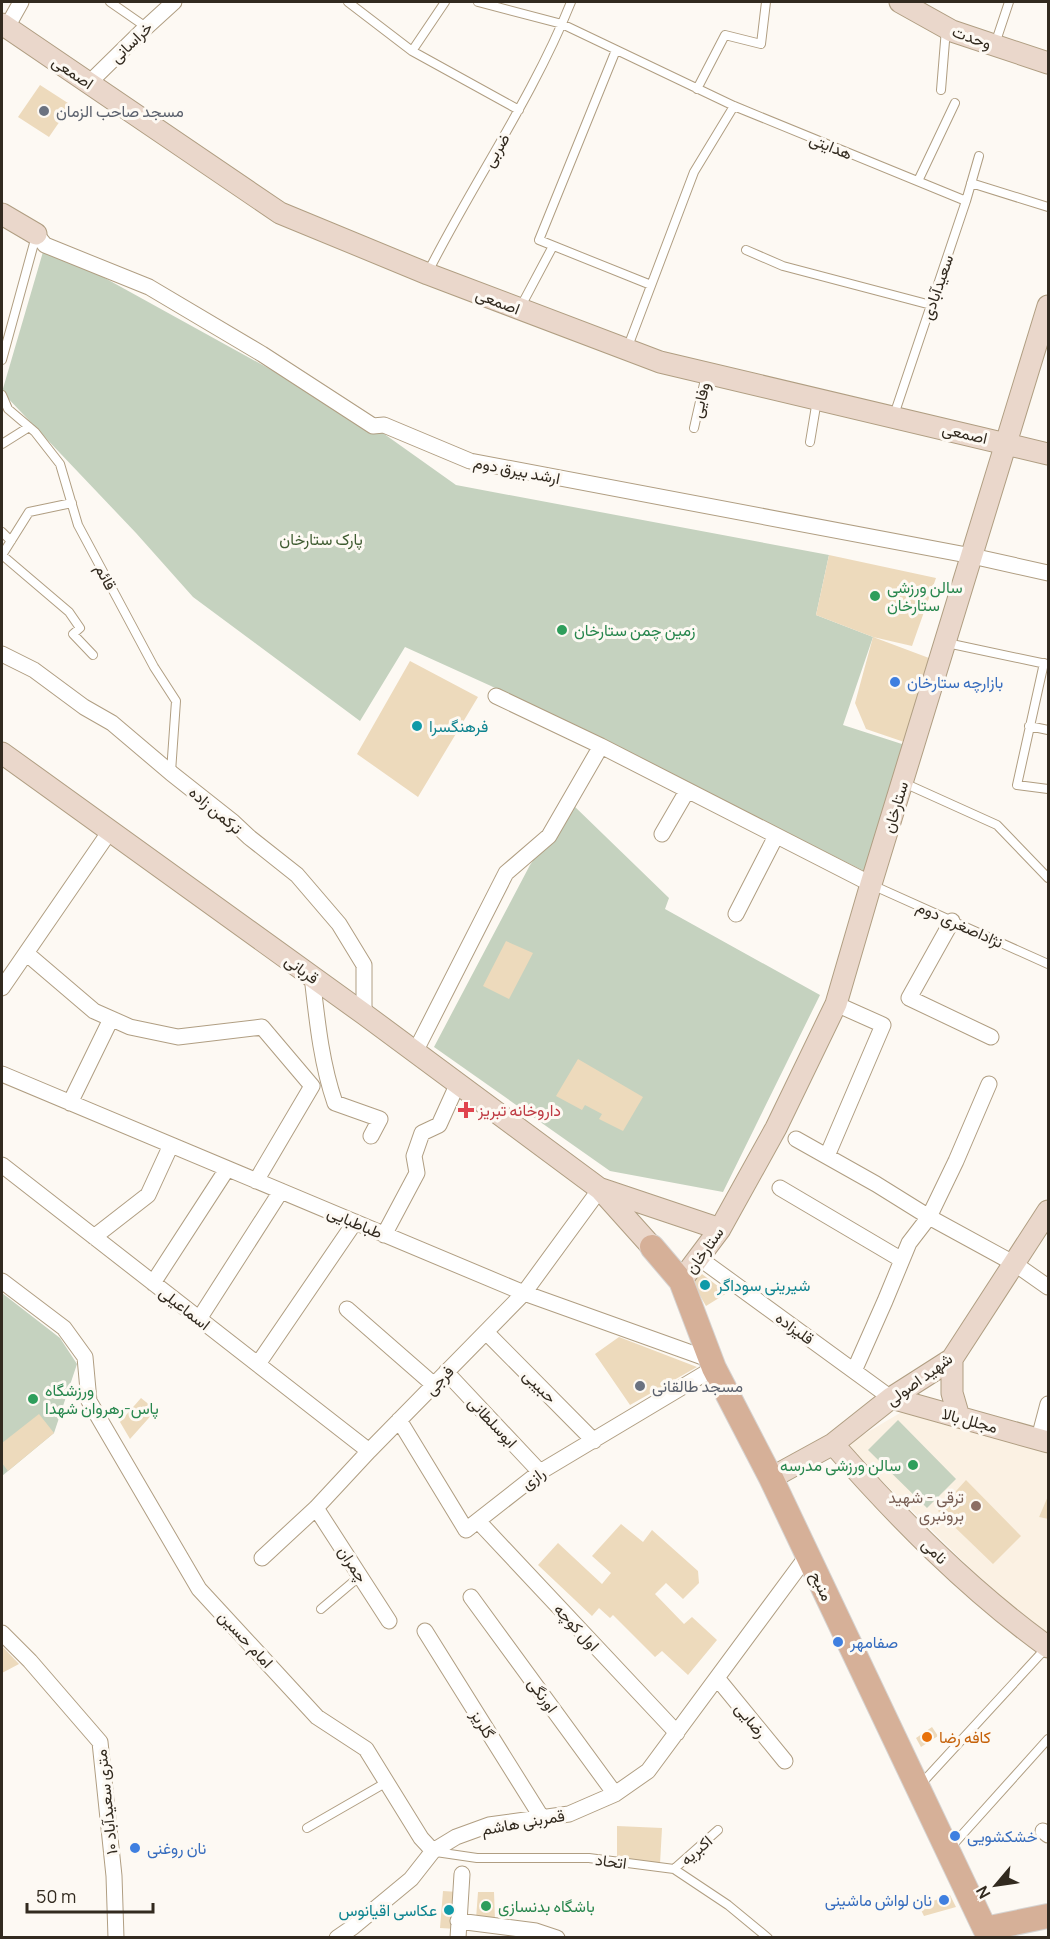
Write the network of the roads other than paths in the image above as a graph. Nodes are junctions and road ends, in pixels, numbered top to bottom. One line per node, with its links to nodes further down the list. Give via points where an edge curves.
1 (21, 2): 13 (street)
2 (110, 2): 12 (lane)
3 (174, 2): 12 (street, خراسانی)
4 (348, 2): 17 (lane)
5 (445, 2): 17 (lane)
6 (478, 2): 11 (lane, هدایتی)
7 (571, 2): 11 (lane, ضربی)
8 (766, 2): 20 (lane, via 761,44 725,35)
9 (900, 2): 14 (main road, وحدت)
10 (1009, 2): 15 (lane)
11 (562, 24): 16 (lane, هدایتی); 24 (lane, ضربی)
12 (146, 27): 19 (street, خراسانی)
13 (3, 28): 19 (main road, اصمعی)
14 (946, 28): 15 (main road, وحدت); 21 (lane)
15 (995, 45): 18 (main road, وحدت)
16 (616, 50): 20 (lane, هدایتی); 32 (lane, via 539,240)
17 (412, 51): 24 (lane)
18 (1048, 63)
19 (89, 83): 34 (main road, اصمعی, via 280,213)
20 (697, 89): 23 (lane, هدایتی)
21 (941, 90)
22 (954, 103): 26 (lane)
23 (734, 106): 26 (lane, هدایتی); 35 (lane, via 694,172)
24 (519, 110): 34 (lane, ضربی)
25 (979, 156): 27 (lane, سعیدآبادی)
26 (918, 181): 28 (lane, هدایتی)
27 (971, 183): 28 (lane, سعیدآبادی); 29 (lane)
28 (966, 201): 36 (lane, سعیدآبادی)
29 (1048, 207)
30 (2, 214): 31 (main road)
31 (36, 234): 39 (lane); 56 (street, ارشد بیرق دوم, via 45,245 149,286 373,426 384,425 470,461)
32 (553, 246): 35 (lane); 37 (lane)
33 (746, 250): 36 (lane, via 783,266)
34 (428, 274): 37 (main road, اصمعی)
35 (651, 285): 40 (lane)
36 (931, 305): 45 (lane, سعیدآبادی)
37 (519, 309): 40 (main road, اصمعی)
38 (1048, 311): 49 (main road, ستارخان)
39 (3, 346): 41 (lane)
40 (627, 350): 42 (main road, اصمعی)
41 (2, 360)
42 (706, 373): 44 (main road, اصمعی); 47 (lane, وفایی)
43 (2, 395): 46 (lane, قائم, via 8,409)
44 (818, 399): 45 (main road, اصمعی); 48 (lane)
45 (894, 416): 49 (main road, اصمعی)
46 (29, 427): 50 (lane); 52 (lane, قائم, via 60,464)
47 (694, 428)
48 (810, 442)
49 (1006, 443): 51 (main road, اصمعی); 56 (main road, ستارخان)
50 (2, 444)
51 (1048, 454)
52 (72, 503): 54 (lane, via 29,512); 67 (lane, قائم, via 78,525 176,701)
53 (2, 532): 54 (lane)
54 (11, 541): 55 (lane)
55 (2, 555): 60 (lane, via 69,612 80,628 73,634)
56 (972, 556): 57 (street, ارشد بیرق دوم); 58 (main road, ستارخان)
57 (1048, 573)
58 (945, 643): 61 (lane); 68 (main road, ستارخان)
59 (2, 654): 67 (street, ترکمن زاده, via 34,670 112,723)
60 (93, 655)
61 (1046, 664): 63 (lane)
62 (496, 696): 65 (street)
63 (1029, 726): 64 (lane); 69 (lane, via 1017,785)
64 (1048, 730)
65 (601, 746): 70 (street); 86 (street, via 549,836 506,873)
66 (2, 753): 71 (main road, قربانی)
67 (171, 773): 83 (street, ترکمن زاده, via 297,875 320,900 364,965)
68 (902, 782): 74 (lane, via 997,825); 75 (main road, ستارخان)
69 (1048, 789)
70 (687, 790): 72 (street); 73 (street)
71 (110, 831): 78 (street); 80 (main road, قربانی)
72 (662, 834)
73 (776, 836): 75 (street); 76 (street)
74 (1048, 878)
75 (871, 884): 77 (lane, نژاداصغری دوم); 82 (main road, ستارخان)
76 (736, 914)
77 (952, 921): 79 (lane, نژاداصغری دوم); 85 (street, via 909,998)
78 (26, 952): 81 (street); 84 (street, via 94,1011)
79 (1048, 964)
80 (312, 976): 83 (main road, قربانی); 88 (street)
81 (2, 988)
82 (836, 1004): 96 (street, via 883,1025); 106 (main road, ستارخان, via 776,1128)
83 (363, 1014): 86 (main road, قربانی)
84 (111, 1019): 91 (street, via 130,1028 178,1036 262,1027); 92 (street)
85 (991, 1037)
86 (415, 1052): 89 (main road, قربانی)
87 (2, 1074): 92 (street, طباطبایی)
88 (327, 1078): 91 (lane); 93 (street, via 336,1103 380,1119)
89 (458, 1083): 101 (main road, قربانی); 107 (street, via 440,1125 422,1133 414,1156 417,1173)
90 (989, 1084): 104 (street)
91 (312, 1086): 99 (street)
92 (70, 1103): 95 (street, طباطبایی)
93 (371, 1136)
94 (796, 1139): 96 (street)
95 (171, 1145): 98 (street, طباطبایی); 108 (street, via 148,1195)
96 (827, 1156): 104 (street)
97 (2, 1165): 108 (street, اسماعیلی)
98 (227, 1168): 99 (street, طباطبایی); 115 (street)
99 (256, 1181): 102 (street, طباطبایی)
100 (780, 1188): 111 (street)
101 (600, 1189): 106 (main road); 109 (main road); 117 (street, فرجی)
102 (281, 1191): 105 (street, طباطبایی); 119 (street)
103 (1048, 1211): 112 (main road, شهید اصولی)
104 (929, 1218): 111 (street, via 909,1243); 112 (street)
105 (356, 1222): 107 (street, طباطبایی); 122 (street)
106 (720, 1229): 110 (main road, ستارخان)
107 (384, 1235): 117 (street, طباطبایی)
108 (94, 1237): 115 (street, اسماعیلی)
109 (652, 1247): 114 (main road, منبح)
110 (699, 1258): 114 (main road, ستارخان); 124 (street, قلیزاده)
111 (902, 1260): 124 (street)
112 (1016, 1263): 116 (street); 121 (main road, شهید اصولی)
113 (2, 1281): 152 (street, امام حسین, via 64,1328 85,1357 89,1401 199,1589 317,1717 366,1749)
114 (681, 1281): 123 (main road, منبح)
115 (153, 1283): 119 (street, اسماعیلی)
116 (1048, 1287)
117 (524, 1293): 120 (street, فرجی); 123 (street, طباطبایی)
118 (347, 1309): 126 (street)
119 (199, 1318): 122 (street, اسماعیلی)
120 (486, 1332): 125 (street, فرجی); 132 (street, حبیبی)
121 (952, 1359): 127 (main road, شهید اصولی); 129 (main road, via 952,1393)
122 (258, 1364): 134 (street, اسماعیلی)
123 (713, 1364): 132 (street, رازی); 136 (main road, منبح)
124 (854, 1371): 127 (street, قلیزاده)
125 (446, 1372): 126 (street, فرجی); 135 (street, ابوسلطانی)
126 (434, 1385): 130 (street, فرجی)
127 (891, 1398): 129 (main road, مجلل بالا); 133 (main road, شهید اصولی)
128 (1048, 1404): 131 (street)
129 (959, 1417): 131 (main road, مجلل بالا)
130 (399, 1420): 134 (street, فرجی); 138 (street, via 466,1530)
131 (1044, 1440)
132 (594, 1441): 135 (street, رازی)
133 (833, 1444): 136 (main road, شهید اصولی); 147 (main road, نامی, via 962,1579)
134 (369, 1451): 137 (street, فرجی)
135 (540, 1472): 138 (street, رازی)
136 (771, 1478): 139 (main road, منبح)
137 (316, 1508): 140 (street, فرجی); 141 (street, چمران)
138 (478, 1521): 149 (street, اول کوچه)
139 (807, 1556): 148 (street, قمربنی هاشم); 153 (main road, منبح)
140 (262, 1558)
141 (360, 1576): 143 (lane); 144 (street, چمران)
142 (471, 1597): 154 (street, اورنگی)
143 (321, 1609)
144 (389, 1621)
145 (425, 1630): 155 (street, گلریز)
146 (2, 1633): 164 (street, ۱۰ متری سعیدآباد, via 100,1742 114,1876)
147 (1048, 1647): 153 (lane, نامی)
148 (717, 1678): 149 (street, قمربنی هاشم); 151 (street, رضایی)
149 (676, 1733): 154 (street, قمربنی هاشم, via 648,1771)
150 (1048, 1739): 158 (lane)
151 (785, 1761)
152 (387, 1782): 156 (lane); 159 (street, امام حسین)
153 (918, 1788): 158 (main road, منبح)
154 (615, 1794): 155 (street, قمربنی هاشم, via 569,1814)
155 (542, 1818): 159 (street, قمربنی هاشم, via 489,1825 456,1837)
156 (307, 1828)
157 (718, 1830): 160 (lane, اکبریه)
158 (948, 1850): 162 (main road, منبح, via 985,1929)
159 (433, 1851): 160 (lane, اتحاد, via 477,1858 589,1858); 165 (street, قمربنی هاشم, via 411,1879)
160 (674, 1869): 168 (lane, اتحاد)
161 (462, 1874): 163 (street)
162 (1048, 1916)
163 (458, 1921): 166 (street); 167 (street, via 536,1931)
164 (116, 1938)
165 (337, 1938)
166 (458, 1938)
167 (557, 1938)
168 (768, 1938)

